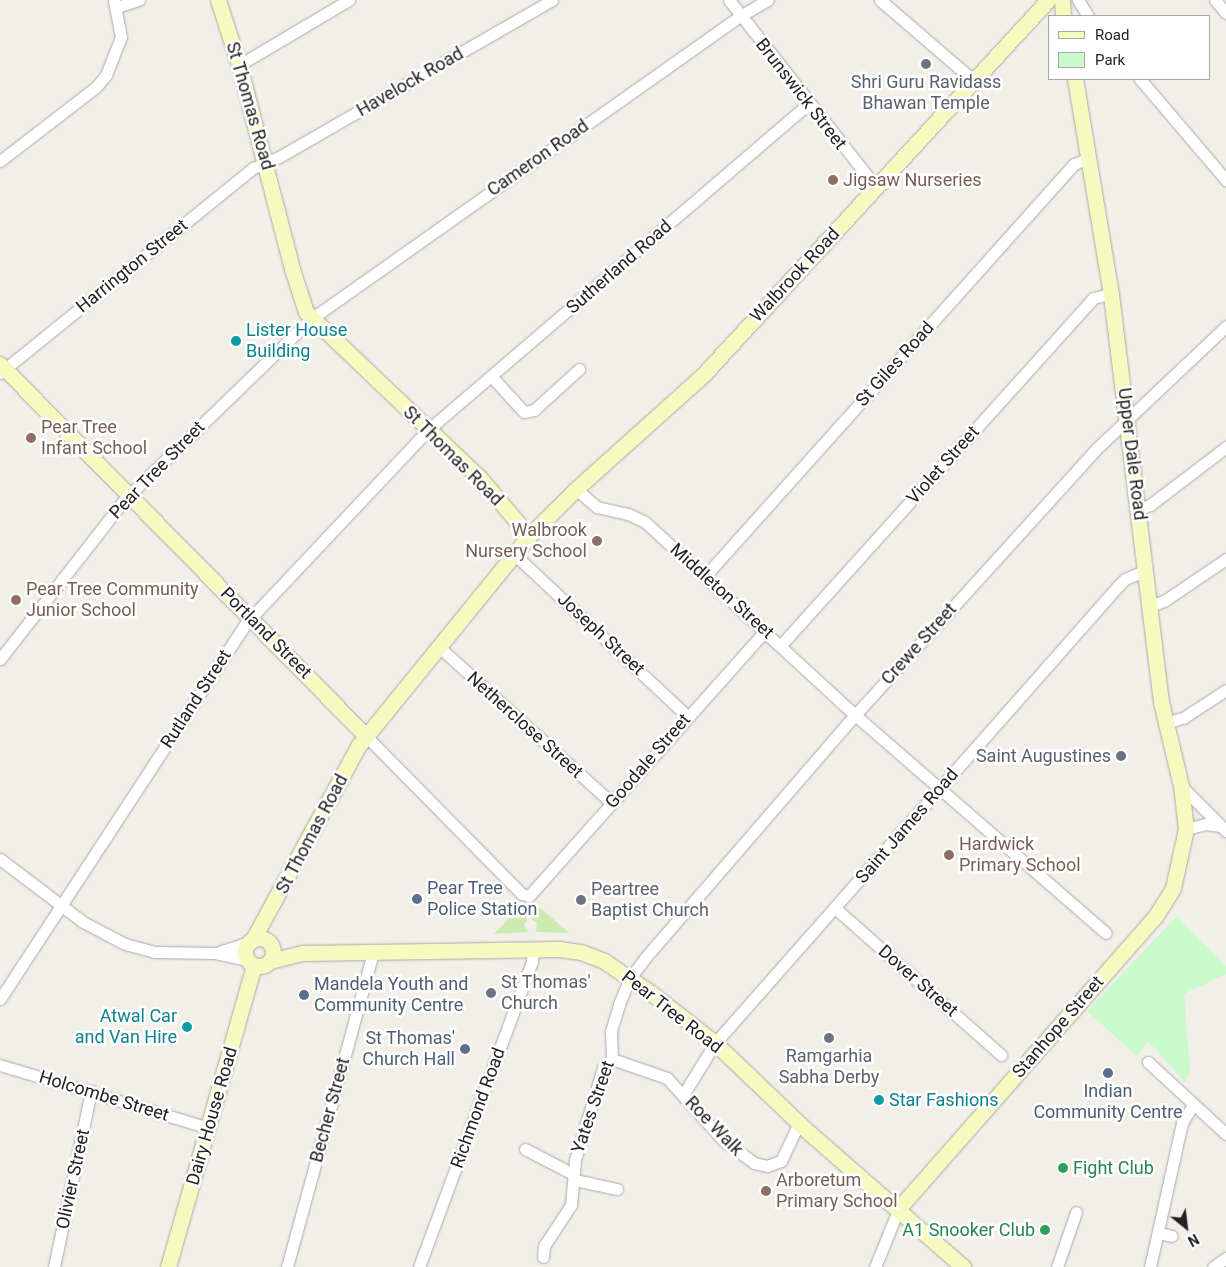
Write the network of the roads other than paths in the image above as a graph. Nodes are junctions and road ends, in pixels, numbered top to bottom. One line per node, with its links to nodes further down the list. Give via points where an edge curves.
1 (139, 0): 13 (street)
2 (218, 0): 20 (street, St Thomas Road)
3 (349, 0): 20 (street)
4 (552, 0): 27 (street, Havelock Road)
5 (729, 0): 18 (street, Brunswick Street)
6 (768, 0): 18 (street, Cameron Road)
7 (880, 0): 21 (street)
8 (1048, 0): 15 (street, Walbrook Road)
9 (1062, 0): 10 (street); 16 (street)
10 (1069, 0)
11 (1078, 0): 17 (street)
12 (1215, 0): 14 (street)
13 (116, 4): 26 (street, via 120,42 102,81)
14 (1226, 13)
15 (1034, 14): 19 (street); 21 (street, Walbrook Road)
16 (1063, 15)
17 (1087, 15)
18 (740, 16): 24 (street, Brunswick Street); 31 (street, Cameron Road)
19 (1048, 16)
20 (239, 65): 27 (street, St Thomas Road)
21 (973, 80): 29 (street, Walbrook Road)
22 (1075, 80): 25 (street, Upper Dale Road)
23 (1141, 80): 28 (street)
24 (808, 104): 29 (street, Brunswick Street); 35 (street, Sutherland Road)
25 (1089, 158): 30 (street, Upper Dale Road); 46 (street, St Giles Road, via 1074,164)
26 (0, 161)
27 (266, 161): 31 (street, St Thomas Road, via 296,285); 33 (street, Harrington Street, via 253,168)
28 (1226, 180)
29 (876, 187): 39 (street, Walbrook Road, via 704,374)
30 (1111, 294): 36 (street, Upper Dale Road); 50 (street, Violet Street, via 1093,298)
31 (311, 319): 37 (street, St Thomas Road); 40 (street, Pear Tree Street)
32 (1226, 326): 36 (street, Crewe Street)
33 (2, 369): 40 (street, Portland Street)
34 (579, 369): 35 (street, via 534,410 524,412)
35 (492, 377): 37 (street, Sutherland Road)
36 (1127, 416): 41 (street, Upper Dale Road); 54 (street, Crewe Street)
37 (429, 429): 42 (street, St Thomas Road, via 480,478); 48 (street, Rutland Street)
38 (1226, 447): 41 (street, via 1150,505)
39 (576, 489): 42 (street, Walbrook Road); 46 (street, Middleton Street, via 597,507 628,514 645,522)
40 (130, 494): 48 (street, Portland Street); 52 (street, Pear Tree Street)
41 (1139, 509): 45 (street, Upper Dale Road)
42 (529, 536): 43 (street, St Thomas Road)
43 (514, 554): 51 (street, St Thomas Road); 55 (street, Joseph Street)
44 (1226, 559): 47 (street, via 1164,601)
45 (1144, 571): 47 (street, Upper Dale Road); 59 (street, Saint James Road, via 1121,582)
46 (706, 575): 49 (street, Middleton Street)
47 (1148, 607): 56 (street, Upper Dale Road)
48 (251, 618): 57 (street, Portland Street); 65 (street, Rutland Street)
49 (765, 631): 50 (street, Middleton Street); 55 (street, Goodale Street)
50 (781, 645): 54 (street, Middleton Street)
51 (438, 646): 57 (street, St Thomas Road); 60 (street, Netherclose Street)
52 (0, 659)
53 (1226, 690): 56 (street, via 1183,718)
54 (855, 715): 59 (street, Middleton Street); 77 (street, Crewe Street)
55 (687, 716): 60 (street, Goodale Street)
56 (1165, 723): 58 (street, Upper Dale Road)
57 (366, 736): 64 (street, Portland Street, via 522,894); 66 (street, St Thomas Road)
58 (1180, 786): 61 (street); 62 (street, Upper Dale Road)
59 (941, 788): 67 (street, Saint James Road); 68 (street, Middleton Street)
60 (612, 803): 64 (street, Goodale Street)
61 (1223, 828): 62 (street, via 1206,824)
62 (1186, 829): 93 (street, Stanhope Street, via 1172,888 1155,917)
63 (0, 859): 65 (street)
64 (534, 894)
65 (61, 905): 73 (street, via 100,933 125,944 154,952); 78 (street, Rutland Street)
66 (274, 905): 69 (street, St Thomas Road); 70 (street, St Thomas Road)
67 (835, 908): 79 (street, Saint James Road); 80 (street, Dover Street)
68 (1106, 933)
69 (251, 941): 70 (street, via 260,939); 73 (street); 76 (street, via 245,951)
70 (269, 943): 74 (street, Pear Tree Road); 75 (street, via 273,952)
71 (533, 949): 72 (street, Pear Tree Road); 77 (street, Pear Tree Road, via 580,952); 102 (street, Richmond Road, via 532,962)
72 (373, 952): 74 (street, Pear Tree Road); 101 (street, Becher Street)
73 (215, 953): 76 (street)
74 (303, 953): 75 (street, Pear Tree Road)
75 (270, 961): 76 (street, via 260,966)
76 (251, 963): 88 (street, Dairy House Road)
77 (630, 978): 79 (street, Pear Tree Road); 81 (street, Yates Street, via 611,1031)
78 (0, 999)
79 (715, 1043): 85 (street, Saint James Road); 87 (street, Pear Tree Road)
80 (1001, 1055)
81 (612, 1059): 85 (street, Roe Walk, via 657,1073 673,1083); 91 (street, Yates Street, via 603,1068)
82 (1148, 1062): 86 (street)
83 (0, 1066): 84 (street, Holcombe Street)
84 (91, 1091): 88 (street, Holcombe Street); 99 (street, Olivier Street)
85 (683, 1095): 87 (street, Roe Walk, via 724,1142 747,1160 760,1165 772,1166 784,1158)
86 (1192, 1105): 89 (street); 95 (street, via 1182,1123)
87 (798, 1123): 93 (street, Pear Tree Road)
88 (209, 1128): 100 (street, Dairy House Road)
89 (1226, 1134)
90 (525, 1149): 91 (street)
91 (574, 1177): 92 (street, Yates Street); 97 (street, Yates Street, via 571,1205 544,1246)
92 (617, 1189)
93 (899, 1208): 103 (street); 104 (street, Pear Tree Road)
94 (1076, 1212): 105 (street)
95 (1158, 1233): 96 (street); 98 (street)
96 (1172, 1236)
97 (543, 1257)
98 (1151, 1263)
99 (54, 1267)
100 (168, 1267)
101 (288, 1267)
102 (419, 1267)
103 (875, 1267)
104 (963, 1267)
105 (1057, 1267)

